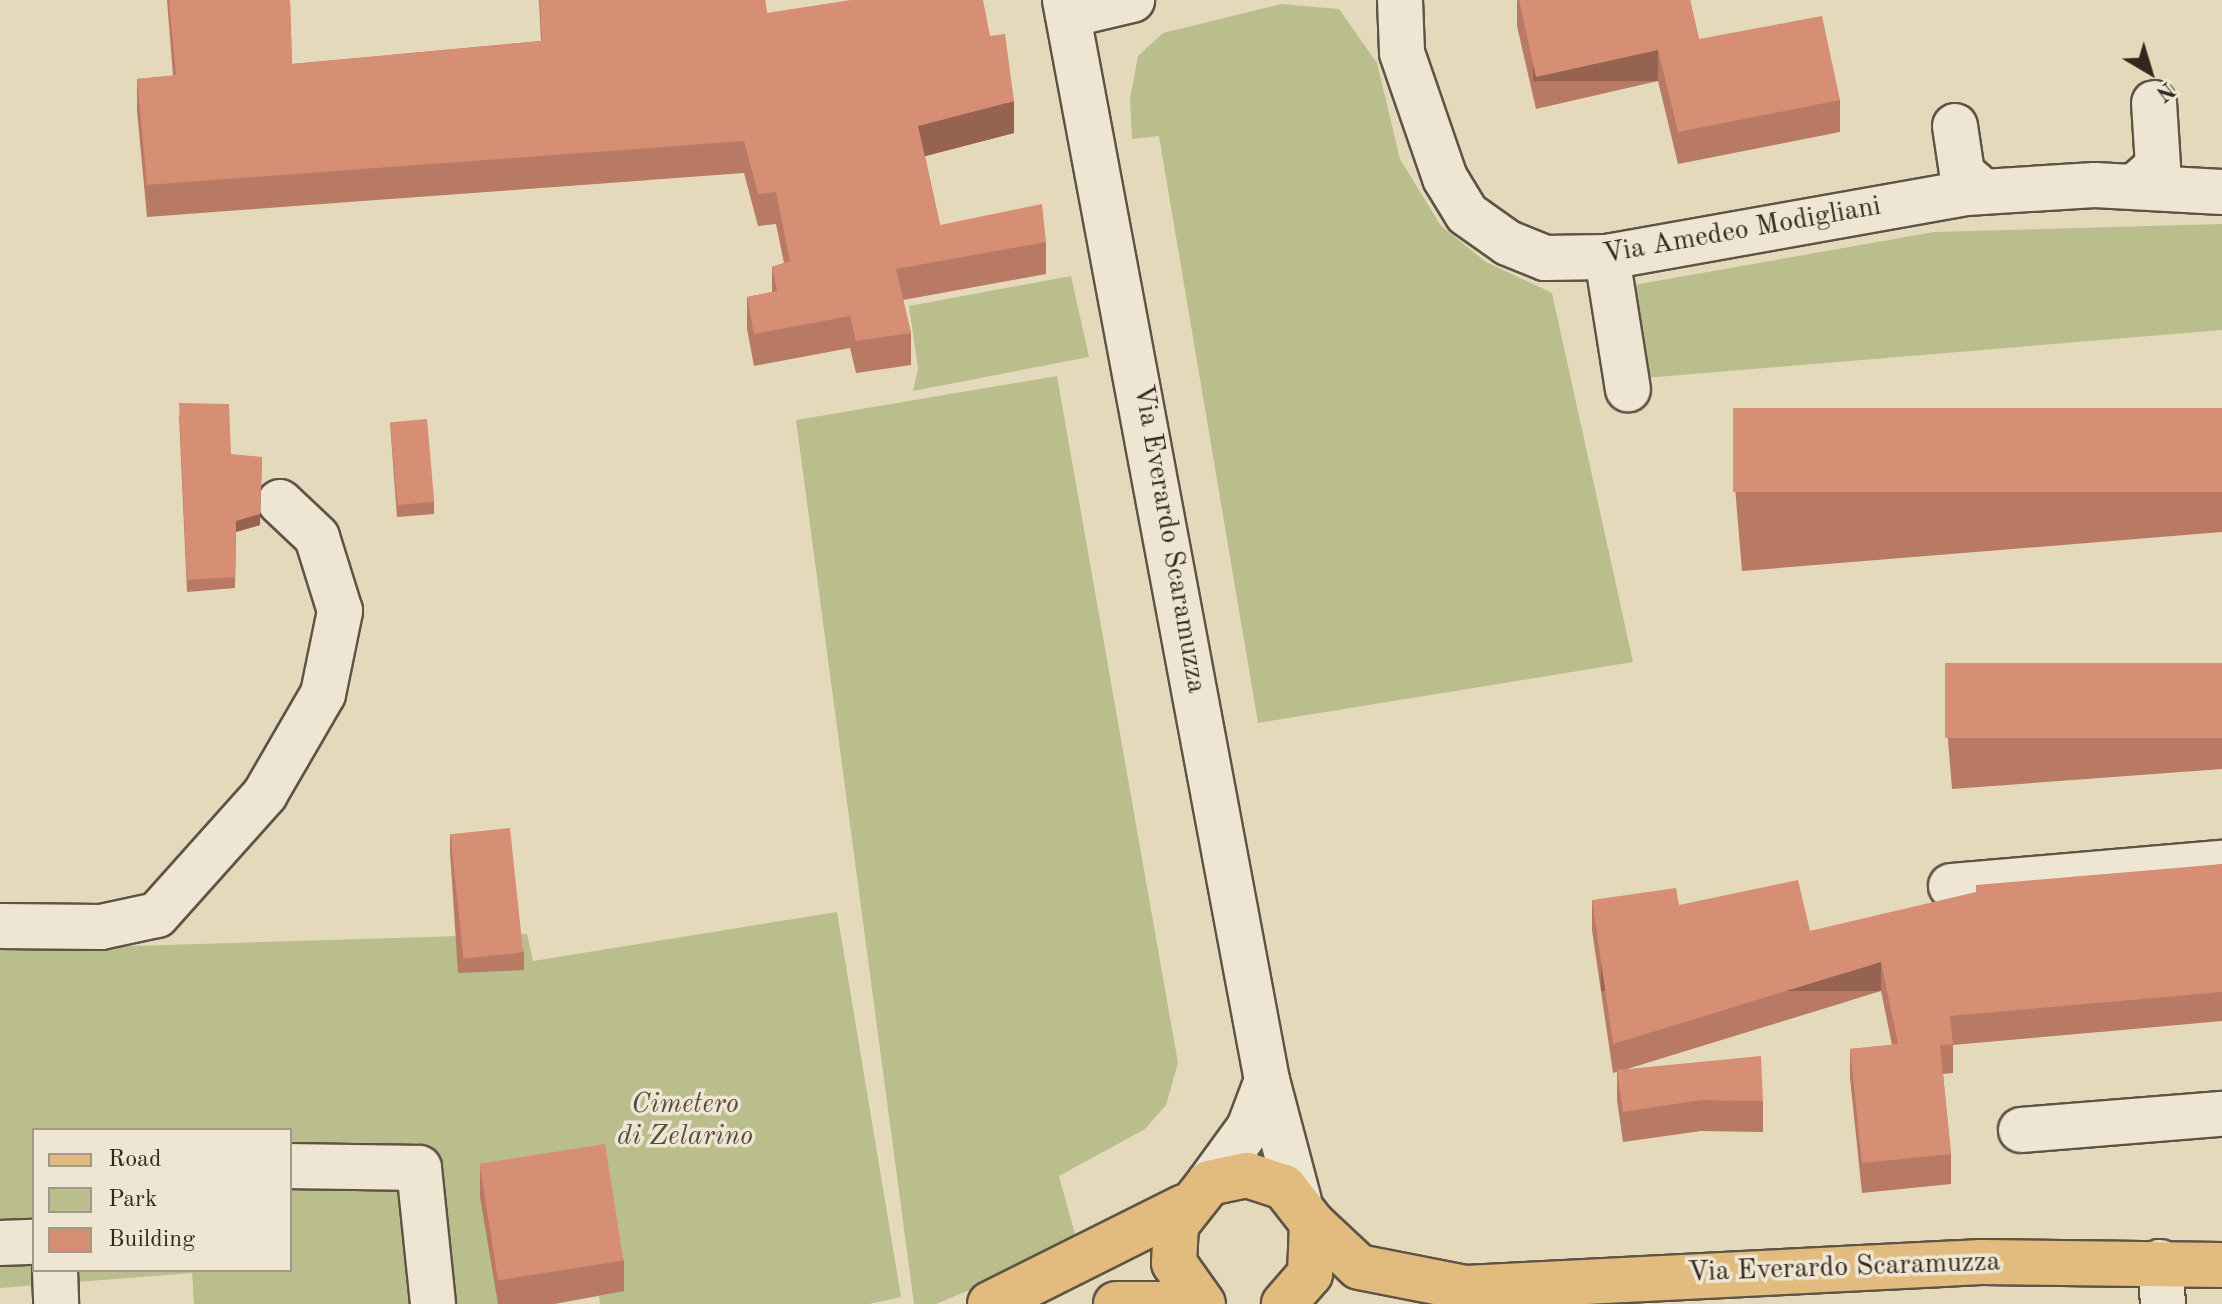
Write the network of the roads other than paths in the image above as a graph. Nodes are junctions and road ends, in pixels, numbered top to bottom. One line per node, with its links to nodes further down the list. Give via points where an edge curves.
1 (1132, 0): 2 (street)
2 (1066, 8): 15 (street, Via Everardo Scaramuzza)
3 (1389, 11): 9 (street, Via Amedeo Modigliani, via 1445,178 1467,214 1508,243 1545,258)
4 (2154, 103): 6 (street, via 2158,166)
5 (1955, 126): 7 (street, via 1962,173)
6 (2135, 186): 7 (street, Via Amedeo Modigliani); 8 (street, Via Amedeo Modigliani)
7 (1983, 191): 9 (street, Via Amedeo Modigliani)
8 (2222, 192)
9 (1607, 257): 10 (street)
10 (1628, 389)
11 (280, 502): 14 (street, via 317,537 340,611 323,694 265,794 157,915 101,927)
12 (2222, 863): 13 (street)
13 (1951, 886)
14 (0, 926)
15 (1267, 1080): 19 (street, via 1249,1128); 20 (street, Via Everardo Scaramuzza)
16 (2222, 1114): 17 (street)
17 (2021, 1130)
18 (292, 1166): 28 (street, via 419,1168)
19 (1196, 1195): 20 (main road, via 1228,1176 1266,1178); 29 (main road); 32 (main road, via 1174,1263)
20 (1306, 1212): 26 (main road, Via Everardo Scaramuzza, via 1359,1267); 33 (main road, via 1310,1274)
21 (32, 1242): 22 (street)
22 (0, 1243)
23 (2222, 1265): 25 (main road, Via Everardo Scaramuzza)
24 (55, 1272): 27 (street)
25 (2162, 1283): 26 (main road, Via Everardo Scaramuzza, via 1813,1268)
26 (1466, 1288): 34 (main road, Via Everardo Scaramuzza)
27 (56, 1304)
28 (433, 1304)
29 (990, 1304)
30 (1116, 1304): 31 (main road)
31 (1175, 1304)
32 (1203, 1304)
33 (1284, 1304)
34 (1411, 1304)

